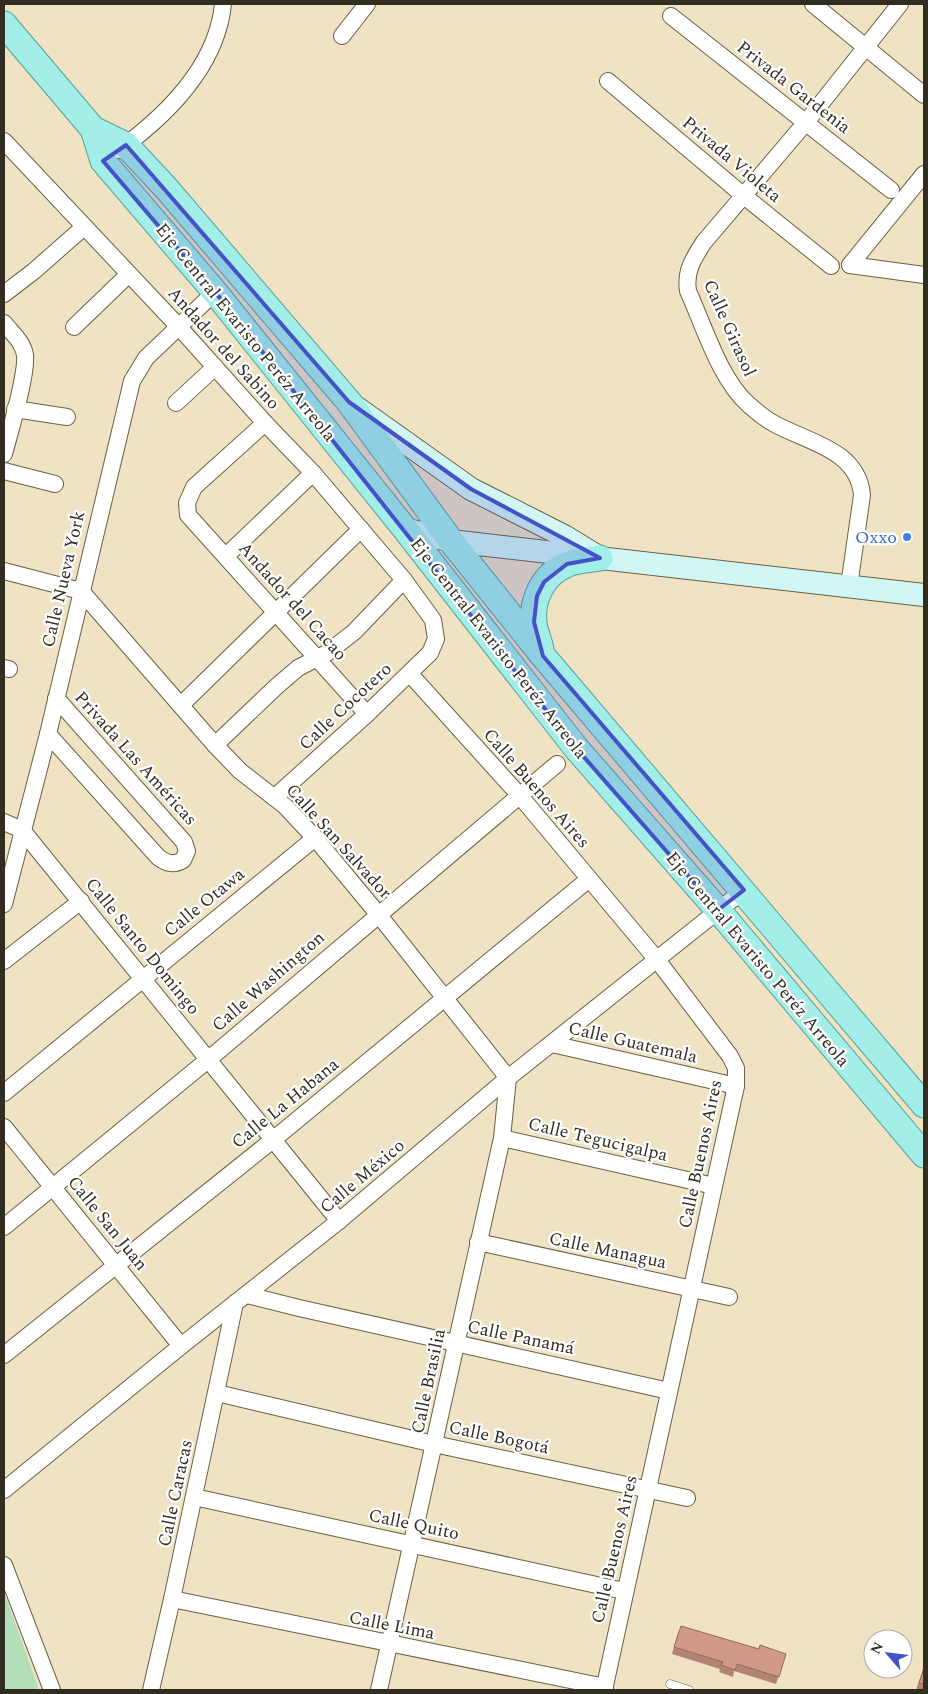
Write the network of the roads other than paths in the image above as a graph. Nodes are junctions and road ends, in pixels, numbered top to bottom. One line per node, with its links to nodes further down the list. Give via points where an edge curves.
1 (223, 4): 14 (street, via 222,19 213,42 185,90 168,110)
2 (368, 4): 7 (street)
3 (813, 4): 8 (street)
4 (900, 4): 8 (street, Calle Girasol)
5 (671, 16): 11 (street, Privada Gardenia)
6 (4, 24): 12 (main road, Eje Central Evaristo Peréz Arreola)
7 (342, 36)
8 (866, 48): 10 (street); 11 (street, Calle Girasol)
9 (608, 81): 18 (street, Privada Violeta)
10 (924, 95)
11 (807, 121): 17 (street, Privada Gardenia); 18 (street, Calle Girasol)
12 (93, 128): 14 (main road, Eje Central Evaristo Peréz Arreola); 15 (main road, Eje Central Evaristo Peréz Arreola)
13 (4, 141): 19 (street, Andador del Sabino)
14 (126, 145): 15 (street); 29 (main road, Eje Central Evaristo Peréz Arreola)
15 (103, 161): 23 (main road, Eje Central Evaristo Peréz Arreola)
16 (924, 174): 22 (street, via 850,266)
17 (891, 190)
18 (744, 196): 20 (street, Privada Violeta); 45 (street, Calle Girasol, via 704,242 693,260 686,278 688,291 726,376 746,403 773,423 837,453 856,474 862,495)
19 (84, 227): 21 (street, Andador del Sabino); 24 (street)
20 (831, 266)
21 (129, 274): 26 (street); 27 (street, Andador del Sabino)
22 (924, 275)
23 (216, 292): 27 (street, Calle Nueva York); 39 (main road, Eje Central Evaristo Peréz Arreola)
24 (4, 294)
25 (4, 324): 31 (street, via 18,340 25,355)
26 (74, 327)
27 (179, 327): 28 (street, Andador del Sabino); 46 (street, Calle Nueva York, via 146,358 132,381)
28 (215, 367): 30 (street); 33 (street, Andador del Sabino)
29 (348, 402): 40 (main road, Eje Central Evaristo Peréz Arreola); 42 (main road, via 471,489)
30 (176, 403)
31 (15, 409): 32 (street); 34 (street)
32 (67, 417)
33 (264, 424): 36 (street, Andador del Sabino); 41 (street, Andador del Cacao, via 194,487 188,503 188,515)
34 (4, 454)
35 (4, 471): 37 (street)
36 (313, 473): 38 (street, Andador del Sabino); 41 (street)
37 (55, 484)
38 (361, 529): 44 (street, Andador del Sabino); 48 (street)
39 (405, 529): 40 (main road); 68 (main road, Eje Central Evaristo Peréz Arreola, via 576,748)
40 (451, 541): 42 (main road); 50 (main road, Eje Central Evaristo Peréz Arreola)
41 (226, 556): 48 (street, Andador del Cacao)
42 (600, 558): 45 (main road); 50 (main road, via 567,564 544,582 537,596 534,622)
43 (4, 571): 46 (street)
44 (404, 580): 49 (street, Andador del Sabino, via 433,620); 51 (street, via 354,632 327,653)
45 (849, 586): 47 (main road)
46 (81, 591): 53 (street, Calle Nueva York); 54 (street, Calle San Salvador)
47 (924, 595)
48 (277, 612): 51 (street, Andador del Cacao); 54 (street)
49 (436, 639): 52 (street, Calle Cocotero, via 430,653)
50 (543, 656): 65 (main road, Eje Central Evaristo Peréz Arreola)
51 (316, 657): 55 (street, Andador del Cacao); 57 (street, via 277,686)
52 (410, 674): 55 (street, Calle Cocotero); 59 (street, Calle Buenos Aires)
53 (56, 698): 56 (street, Calle Nueva York); 56 (street, Privada Las Américas, via 184,842 187,852 183,860 173,864 158,857)
54 (181, 705): 57 (street, Calle San Salvador)
55 (367, 714): 60 (street, Calle Cocotero)
56 (48, 734): 62 (street, Calle Nueva York)
57 (215, 745): 60 (street, Calle San Salvador, via 240,771)
58 (557, 764): 59 (street, Calle Washington)
59 (520, 796): 64 (street, Calle Buenos Aires); 69 (street, Calle Washington)
60 (275, 797): 63 (street, Calle San Salvador)
61 (4, 822): 62 (street, Calle Santo Domingo)
62 (22, 830): 66 (street, Calle Santo Domingo); 67 (street, Calle Nueva York)
63 (315, 838): 69 (street, Calle San Salvador); 72 (street, Calle Otawa)
64 (589, 879): 71 (street, Calle Buenos Aires); 73 (street, Calle La Habana)
65 (744, 890): 68 (street, Calle México); 79 (main road, Eje Central Evaristo Peréz Arreola)
66 (81, 901): 70 (street); 72 (street, Calle Santo Domingo)
67 (4, 904)
68 (718, 910): 71 (street, Calle México); 80 (main road, Eje Central Evaristo Peréz Arreola)
69 (378, 914): 73 (street, Calle San Salvador); 75 (street, Calle Washington)
70 (4, 961)
71 (658, 961): 74 (street, Calle México); 77 (street, Calle Buenos Aires, via 730,1056 736,1068)
72 (143, 977): 75 (street, Calle Santo Domingo); 78 (street, Calle Otawa)
73 (445, 997): 76 (street, Calle San Salvador); 83 (street, Calle La Habana)
74 (552, 1044): 76 (street, Calle México); 77 (street, Calle Guatemala)
75 (209, 1059): 83 (street, Calle Santo Domingo); 86 (street, Calle Washington)
76 (508, 1078): 82 (street, Calle Brasilia); 87 (street, Calle México)
77 (736, 1086): 85 (street, Calle Buenos Aires)
78 (4, 1093)
79 (922, 1102): 80 (main road)
80 (895, 1120): 84 (main road, Eje Central Evaristo Peréz Arreola)
81 (4, 1127): 86 (street, Calle San Juan)
82 (502, 1138): 85 (street, Calle Tegucigalpa); 89 (street, Calle Brasilia)
83 (274, 1139): 87 (street, Calle Santo Domingo); 90 (street, Calle La Habana)
84 (924, 1155)
85 (714, 1186): 91 (street, Calle Buenos Aires)
86 (53, 1187): 88 (street, Calle Washington); 90 (street, Calle San Juan)
87 (340, 1221): 93 (street, Calle México)
88 (4, 1226)
89 (478, 1242): 91 (street, Calle Managua); 94 (street, Calle Brasilia)
90 (116, 1264): 95 (street, Calle San Juan); 96 (street, Calle La Habana)
91 (692, 1288): 92 (street, Calle Managua); 97 (street, Calle Buenos Aires)
92 (729, 1297)
93 (241, 1299): 94 (street, Calle Panamá); 95 (street, Calle México); 98 (street, Calle Caracas)
94 (456, 1343): 97 (street, Calle Panamá); 99 (street, Calle Brasilia)
95 (181, 1346): 100 (street, Calle México)
96 (4, 1355)
97 (670, 1391): 101 (street, Calle Buenos Aires)
98 (217, 1393): 99 (street, Calle Bogotá); 102 (street, Calle Caracas)
99 (434, 1444): 101 (street, Calle Bogotá); 104 (street, Calle Brasilia)
100 (4, 1490)
101 (649, 1490): 103 (street, Calle Bogotá); 106 (street, Calle Buenos Aires)
102 (194, 1496): 104 (street, Calle Quito); 107 (street, Calle Caracas)
103 (686, 1498)
104 (412, 1544): 106 (street, Calle Quito); 108 (street, Calle Brasilia)
105 (4, 1564): 111 (street)
106 (624, 1591): 110 (street, Calle Buenos Aires)
107 (172, 1599): 108 (street, Calle Lima); 112 (street, Calle Caracas)
108 (389, 1645): 110 (street, Calle Lima); 113 (street, Calle Brasilia)
109 (670, 1684): 114 (lane)
110 (604, 1689)
111 (52, 1690)
112 (151, 1690)
113 (379, 1690)
114 (690, 1690)

